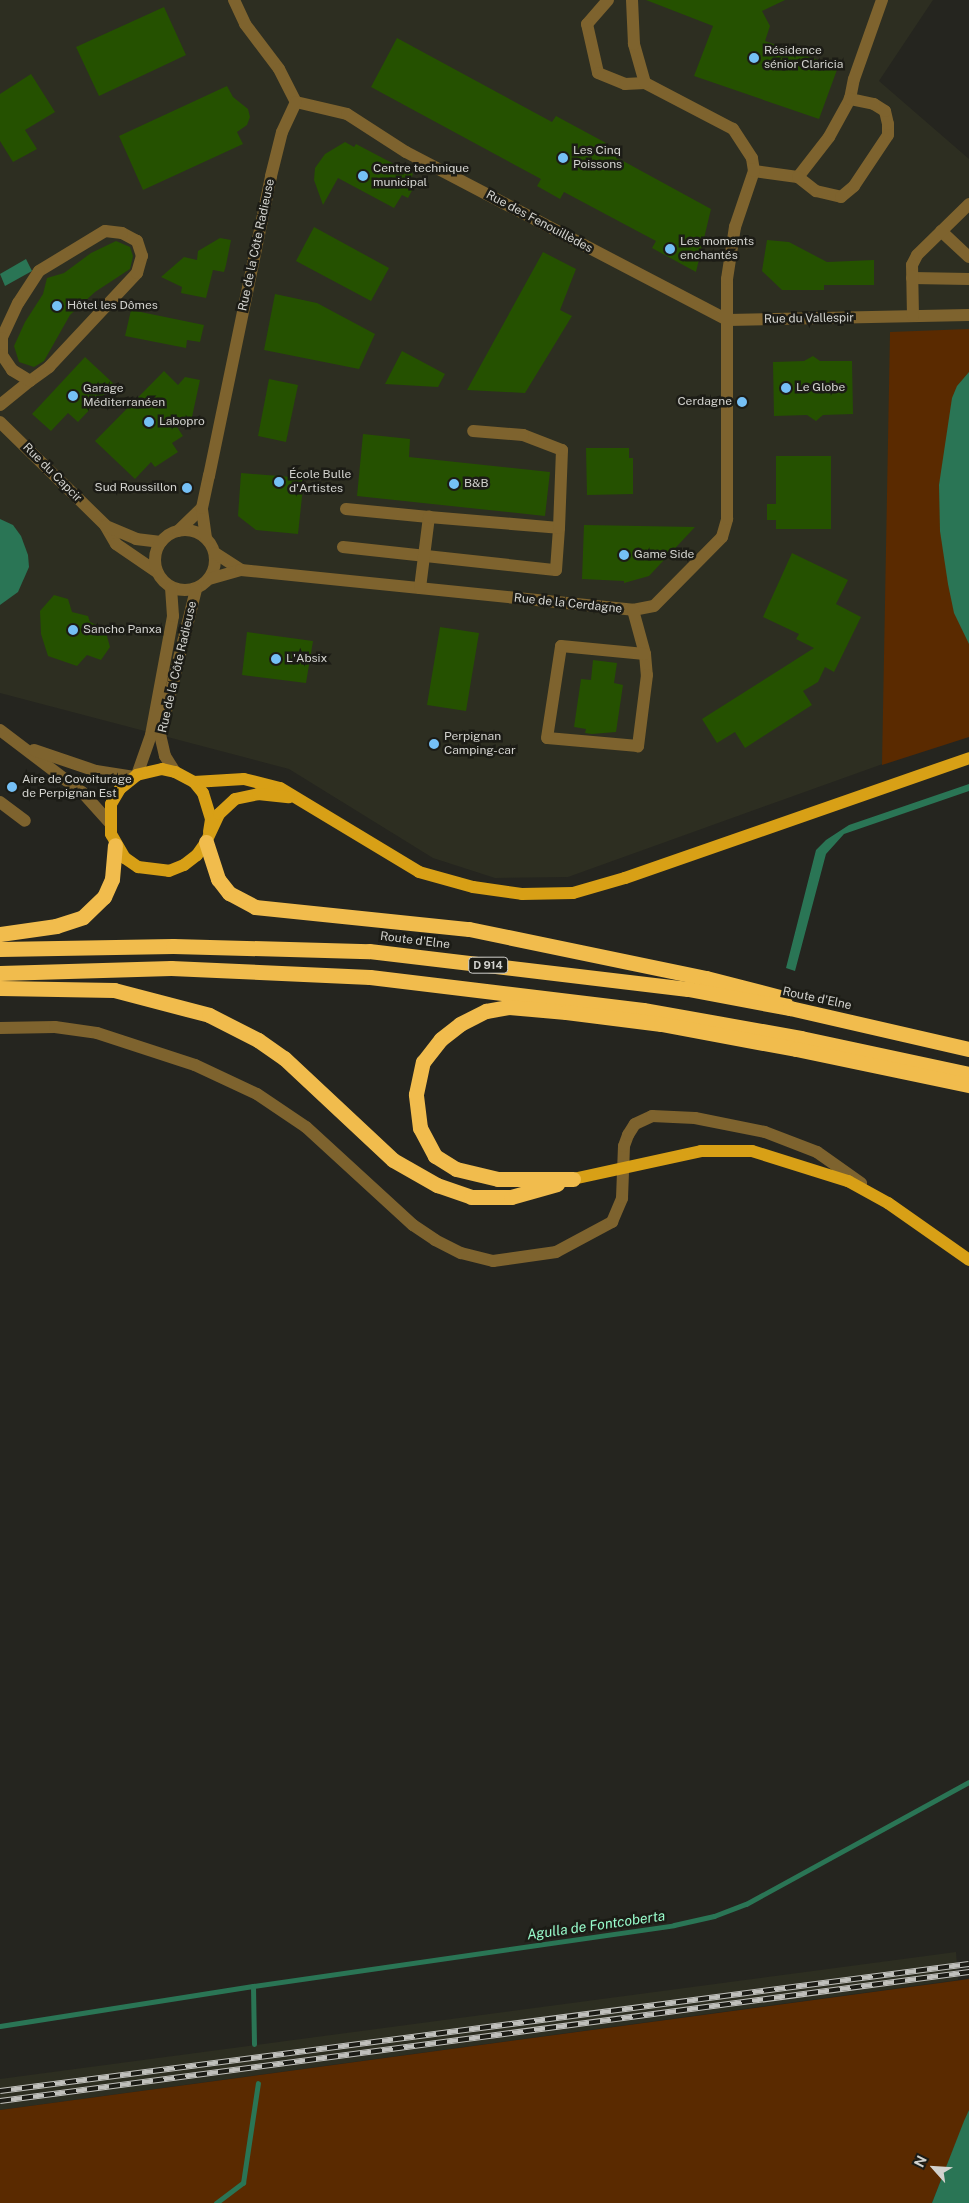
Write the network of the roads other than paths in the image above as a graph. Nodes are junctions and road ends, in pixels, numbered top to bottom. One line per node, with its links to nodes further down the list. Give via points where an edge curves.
1 (234, 0): 7 (street, via 244,24 279,69)
2 (608, 0): 5 (street, via 587,24 598,73 625,84)
3 (632, 0): 5 (street, via 634,44)
4 (882, 0): 6 (street)
5 (645, 83): 8 (street, via 733,129 752,158)
6 (850, 99): 9 (street, via 829,138); 9 (street, via 874,104 885,111 888,124 888,134 854,186 841,197 816,191)
7 (296, 102): 17 (street, Rue des Fenouillèdes, via 347,114 406,152); 22 (street, Rue de la Côte Radieuse, via 282,132 271,176)
8 (754, 171): 9 (street); 17 (street, Rue de la Cerdagne, via 735,227 726,279)
9 (798, 177)
10 (969, 204): 11 (street)
11 (941, 231): 12 (street); 13 (street, via 917,255 912,265)
12 (969, 257)
13 (912, 278): 14 (street); 16 (street)
14 (969, 279)
15 (969, 315): 16 (street, Rue du Vallespir)
16 (913, 316): 17 (street, Rue du Vallespir)
17 (728, 320): 39 (street, Rue de la Cerdagne, via 727,519 722,537 654,606)
18 (30, 381): 18 (street, via 49,367 136,274 142,256 137,241 122,233 106,231 39,271 18,303 2,338 2,355 12,370); 19 (street)
19 (0, 405)
20 (0, 422): 25 (street, Rue du Capcir)
21 (474, 431): 26 (street, via 523,435 562,450)
22 (202, 508): 27 (street); 28 (street)
23 (346, 509): 24 (street)
24 (429, 517): 26 (street); 32 (street)
25 (105, 525): 29 (street, Rue du Capcir, via 136,539); 34 (street, Rue du Capcir, via 116,544)
26 (559, 528): 32 (street, via 556,570)
27 (178, 531): 28 (street, via 188,530); 29 (street)
28 (206, 538): 31 (street)
29 (161, 542): 34 (street, via 154,556)
30 (343, 547): 32 (street)
31 (215, 553): 33 (street, Rue de la Cerdagne); 35 (street, via 216,562)
32 (425, 555): 37 (street)
33 (241, 570): 35 (street, Rue de la Cerdagne); 37 (street, Rue de la Cerdagne)
34 (157, 572): 36 (street)
35 (209, 579): 38 (street)
36 (170, 588): 38 (street); 45 (street, Rue de la Côte Radieuse, via 174,616 151,735)
37 (420, 588): 39 (street, Rue de la Cerdagne)
38 (196, 589): 44 (street, Rue de la Côte Radieuse, via 160,735 165,756)
39 (633, 610): 40 (street)
40 (645, 654): 40 (street, via 647,675 638,746 546,738 561,646)
41 (0, 730): 42 (street)
42 (14, 742): 45 (street, via 56,760); 50 (street, via 83,793)
43 (969, 758): 48 (main road, via 573,893 522,894 473,887 419,872)
44 (175, 772): 45 (main road, via 156,770); 46 (main road)
45 (135, 776): 50 (main road, via 120,789 111,804)
46 (194, 782): 48 (main road, via 244,780 280,788); 51 (main road, via 209,805)
47 (0, 802): 49 (street)
48 (314, 805): 51 (main road, via 276,795 258,794 235,799 220,814)
49 (25, 822)
50 (109, 822): 52 (main road)
51 (208, 837): 52 (main road, via 184,865 169,871 138,867); 58 (highway, via 218,880 229,893 255,907 469,929 706,978)
52 (115, 845): 53 (highway, via 112,879 104,898 83,916 56,926)
53 (0, 934)
54 (0, 949): 58 (highway, Route d'Elne / D 914, via 173,946 369,951 688,989)
55 (0, 973): 59 (highway, D 914, via 171,968 370,977 643,1010 802,1038)
56 (0, 988): 62 (highway, via 114,990 209,1014 284,1058 393,1160 437,1185 471,1197 511,1197)
57 (0, 1028): 61 (street, via 55,1027 97,1033 152,1049 239,1086 306,1127 413,1224 461,1253 493,1260 556,1252 612,1222 622,1198)
58 (969, 1049)
59 (969, 1074)
60 (969, 1085): 62 (highway, via 661,1024 556,1011 509,1008 486,1011 460,1024 441,1039 423,1062 416,1094 420,1128 435,1156 456,1169 498,1179)
61 (623, 1168): 62 (main road); 63 (main road, via 701,1151 752,1151 821,1170); 63 (street, via 624,1146 635,1124 652,1116 695,1118 765,1132 817,1152)
62 (573, 1179)
63 (888, 1202): 64 (main road)
64 (969, 1260)

